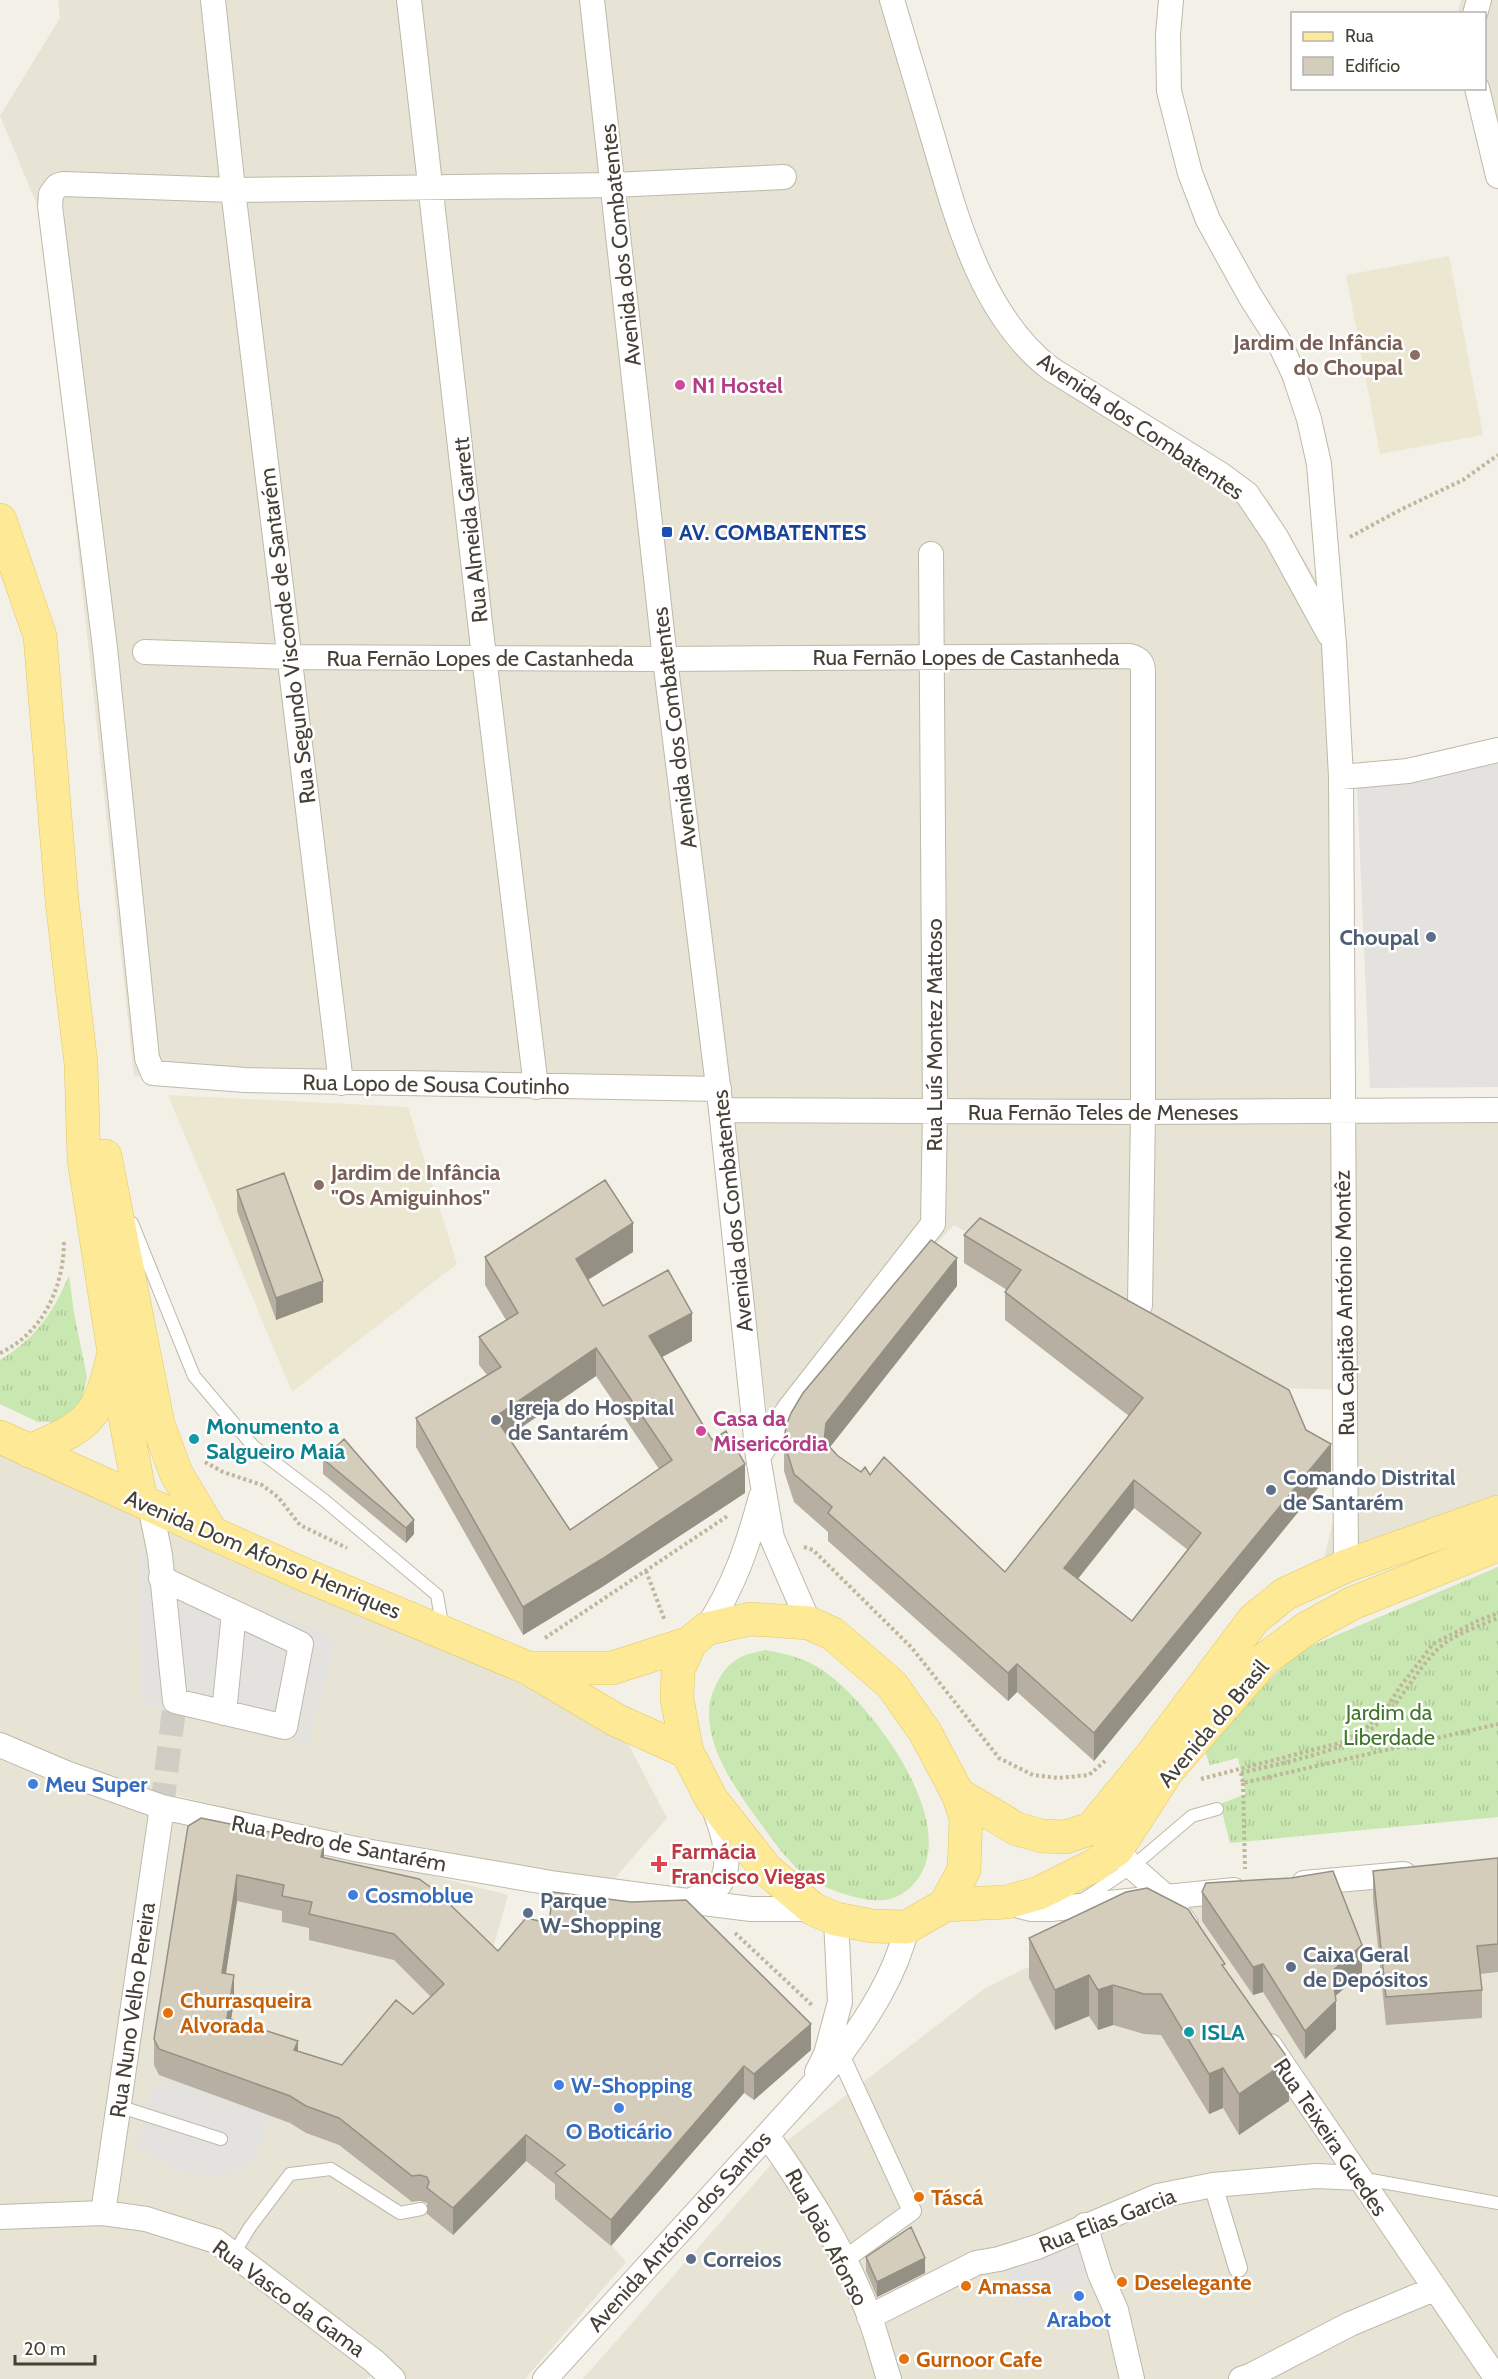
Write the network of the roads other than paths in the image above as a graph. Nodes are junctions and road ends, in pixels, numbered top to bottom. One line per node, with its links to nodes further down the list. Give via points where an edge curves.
1 (213, 0): 11 (street, Rua Segundo Visconde de Santarém)
2 (409, 0): 10 (street, Rua Almeida Garrett)
3 (592, 0): 9 (street, Avenida dos Combatentes)
4 (892, 0): 14 (street, Avenida dos Combatentes, via 966,242 1005,318 1028,349 1051,369 1220,474 1247,495 1276,537)
5 (1171, 0): 14 (street, Rua Capitão António Montêz, via 1169,91 1190,173 1208,220 1278,340 1310,419 1318,464)
6 (1477, 90): 7 (street)
7 (1498, 176)
8 (784, 177): 9 (street)
9 (613, 185): 10 (street); 19 (street, Avenida dos Combatentes)
10 (432, 188): 11 (street); 17 (street, Rua Almeida Garrett)
11 (233, 190): 16 (street, Rua Segundo Visconde de Santarém); 23 (street, Rua Lopo de Sousa Coutinho, via 63,184 51,194 105,648 147,1058 153,1073)
12 (0, 520): 22 (main road, via 40,636 62,902)
13 (931, 554): 18 (street, Rua Luís Montez Mattoso)
14 (1334, 644): 21 (street, Rua Capitão António Montêz)
15 (145, 651): 16 (street, Rua Fernão Lopes de Castanheda)
16 (290, 657): 17 (street, Rua Fernão Lopes de Castanheda); 23 (street, Rua Segundo Visconde de Santarém)
17 (484, 657): 19 (street, Rua Fernão Lopes de Castanheda); 24 (street, Rua Almeida Garrett)
18 (933, 657): 19 (street, Rua Fernão Lopes de Castanheda); 28 (street, Rua Luís Montez Mattoso); 29 (street, Rua Fernão Lopes de Castanheda, via 1129,656 1143,666)
19 (665, 659): 25 (street, Avenida dos Combatentes)
20 (1498, 750): 21 (street, via 1408,771)
21 (1341, 777): 27 (street, Rua Capitão António Montêz)
22 (81, 1064): 30 (main road); 32 (main road, via 84,1160)
23 (341, 1083): 24 (street, Rua Lopo de Sousa Coutinho)
24 (536, 1086): 25 (street, Rua Lopo de Sousa Coutinho)
25 (720, 1100): 28 (street, Rua Fernão Teles de Meneses); 34 (street, Avenida dos Combatentes)
26 (1498, 1110): 27 (street, Rua Fernão Teles de Meneses)
27 (1341, 1111): 29 (street, Rua Fernão Teles de Meneses); 40 (street, Rua Capitão António Montêz)
28 (935, 1112): 29 (street, Rua Fernão Teles de Meneses); 34 (street, Rua Luís Montez Mattoso, via 933,1224 789,1409)
29 (1143, 1112): 31 (street)
30 (105, 1158): 38 (main road, via 158,1424 176,1473); 44 (lane, via 194,1376 253,1446 437,1595)
31 (1140, 1305)
32 (114, 1350): 33 (main road, via 106,1385 90,1418 64,1436); 36 (main road)
33 (14, 1444): 36 (main road, Avenida Dom Afonso Henriques)
34 (758, 1456): 35 (street, Avenida dos Combatentes)
35 (763, 1489): 43 (street, Avenida dos Combatentes, via 772,1538); 45 (street, via 747,1550 722,1605)
36 (145, 1503): 38 (main road, Avenida Dom Afonso Henriques); 41 (street, via 160,1555)
37 (1498, 1512): 40 (main road, Avenida do Brasil)
38 (211, 1532): 44 (main road, Avenida Dom Afonso Henriques)
39 (1498, 1545): 54 (main road, Avenida do Brasil, via 1353,1603 1307,1628 1265,1659 1168,1770)
40 (1346, 1566): 50 (main road, Avenida do Brasil, via 1285,1594 1254,1619 1092,1828 1066,1837 1042,1836 1017,1829)
41 (160, 1578): 42 (street); 47 (street, via 175,1701)
42 (234, 1613): 47 (street); 47 (street, via 301,1644 285,1727)
43 (809, 1623): 45 (main road, Avenida Dom Afonso Henriques, via 750,1619); 50 (main road, via 833,1634 891,1685 925,1732)
44 (443, 1631): 46 (main road, Avenida Dom Afonso Henriques)
45 (698, 1636): 46 (main road, Avenida Dom Afonso Henriques, via 612,1668); 49 (main road, via 678,1670 677,1699)
46 (528, 1668): 49 (main road, Avenida Dom Afonso Henriques, via 616,1720)
47 (224, 1713)
48 (0, 1746): 52 (street, Rua Pedro de Santarém)
49 (687, 1752): 51 (main road)
50 (958, 1794): 59 (main road, via 966,1818 964,1870)
51 (712, 1800): 57 (street, via 726,1843 725,1866 714,1890); 61 (main road, via 766,1869)
52 (162, 1807): 57 (street, Rua Pedro de Santarém, via 360,1850 557,1884); 67 (street, Rua Nuno Velho Pereira)
53 (1217, 1809): 54 (lane, via 1192,1816)
54 (1125, 1858): 56 (street); 58 (main road, Avenida do Brasil, via 1093,1866 1039,1893); 60 (lane)
55 (1430, 1871): 56 (street, via 1262,1883)
56 (1165, 1896): 60 (street); 63 (street)
57 (687, 1901): 61 (street, Rua Pedro de Santarém)
58 (1007, 1902): 59 (main road, Avenida do Brasil); 60 (street, via 1031,1909)
59 (945, 1905): 62 (main road)
60 (1075, 1905)
61 (824, 1914): 62 (main road, via 872,1926); 66 (street, Avenida António dos Santos, via 840,2002 826,2054)
62 (907, 1927): 65 (street, Avenida António dos Santos, via 890,1975)
63 (1198, 1940)
64 (1259, 2029): 70 (street, Rua Teixeira Guedes)
65 (840, 2055): 66 (street, Avenida António dos Santos); 78 (street, via 912,2211)
66 (813, 2083): 68 (street, Avenida António dos Santos)
67 (118, 2106): 69 (lane); 74 (street, Rua Nuno Velho Pereira)
68 (767, 2134): 78 (street, Rua João Afonso, via 804,2187); 82 (street, Avenida António dos Santos)
69 (221, 2139)
70 (1359, 2178): 71 (street, Rua Elias Garcia, via 1317,2176); 72 (lane); 80 (street, Rua Teixeira Guedes)
71 (1213, 2184): 76 (street, Rua Elias Garcia, via 1158,2196); 79 (street)
72 (1498, 2203)
73 (421, 2210): 77 (lane, via 400,2213 331,2169 290,2174)
74 (103, 2213): 75 (street, Rua Vasco da Gama); 77 (street, Rua Vasco da Gama, via 146,2219 216,2241)
75 (0, 2217)
76 (1085, 2224): 81 (street, Rua Elias Garcia, via 1037,2247 976,2263); 85 (street, via 1116,2310)
77 (233, 2255): 83 (street, Rua Vasco da Gama)
78 (844, 2260): 81 (street, Rua João Afonso)
79 (1238, 2268)
80 (1434, 2289): 86 (street, via 1350,2324); 87 (street, Rua Teixeira Guedes)
81 (869, 2317): 84 (street, Rua João Afonso)
82 (550, 2377)
83 (393, 2379)
84 (889, 2379)
85 (1132, 2379)
86 (1241, 2379)
87 (1497, 2379)

